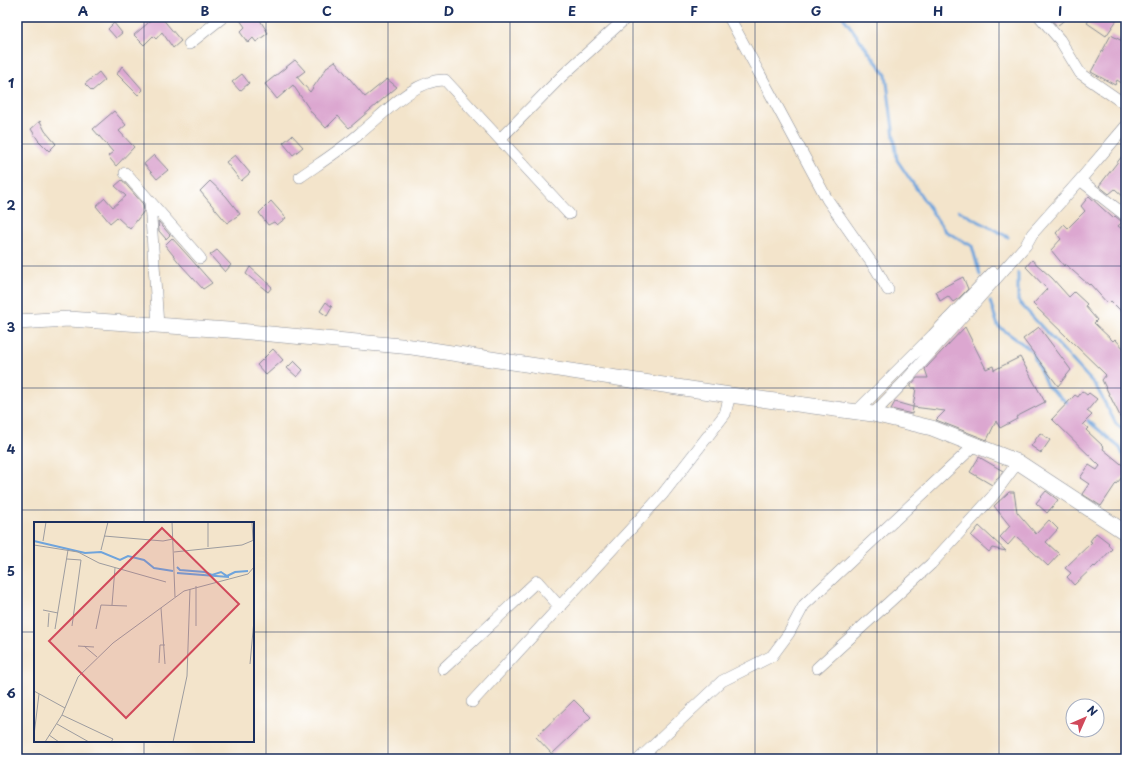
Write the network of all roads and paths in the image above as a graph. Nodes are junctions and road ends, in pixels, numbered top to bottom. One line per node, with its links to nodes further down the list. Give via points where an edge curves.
1 (223, 17): 5 (street)
2 (627, 17): 8 (street, via 562,76)
3 (729, 17): 17 (street, via 828,199)
4 (1040, 17): 6 (street, via 1060,40 1080,73)
5 (189, 44)
6 (1126, 105)
7 (1126, 126): 11 (street)
8 (500, 138): 10 (street, via 445,80 436,80 407,94 358,135); 13 (street)
9 (125, 173): 12 (street)
10 (300, 177)
11 (1080, 180): 14 (street); 15 (street)
12 (150, 202): 16 (street); 19 (street)
13 (569, 214)
14 (1126, 216)
15 (1032, 234): 21 (street, via 1022,240); 22 (street, via 1026,245)
16 (200, 258)
17 (888, 290)
18 (17, 322): 19 (main road, via 69,319)
19 (158, 326): 20 (main road, via 243,331 412,347)
20 (730, 395): 21 (main road); 26 (street, via 725,414 662,496)
21 (855, 414): 22 (main road)
22 (873, 414): 23 (main road, via 932,428)
23 (976, 444): 24 (main road); 30 (street, via 804,606 772,656 722,680)
24 (1018, 462): 25 (main road); 27 (street, via 992,497 932,564)
25 (1126, 534)
26 (560, 607): 28 (street, via 537,581); 29 (street)
27 (817, 668)
28 (443, 669)
29 (472, 702)
30 (639, 759)

